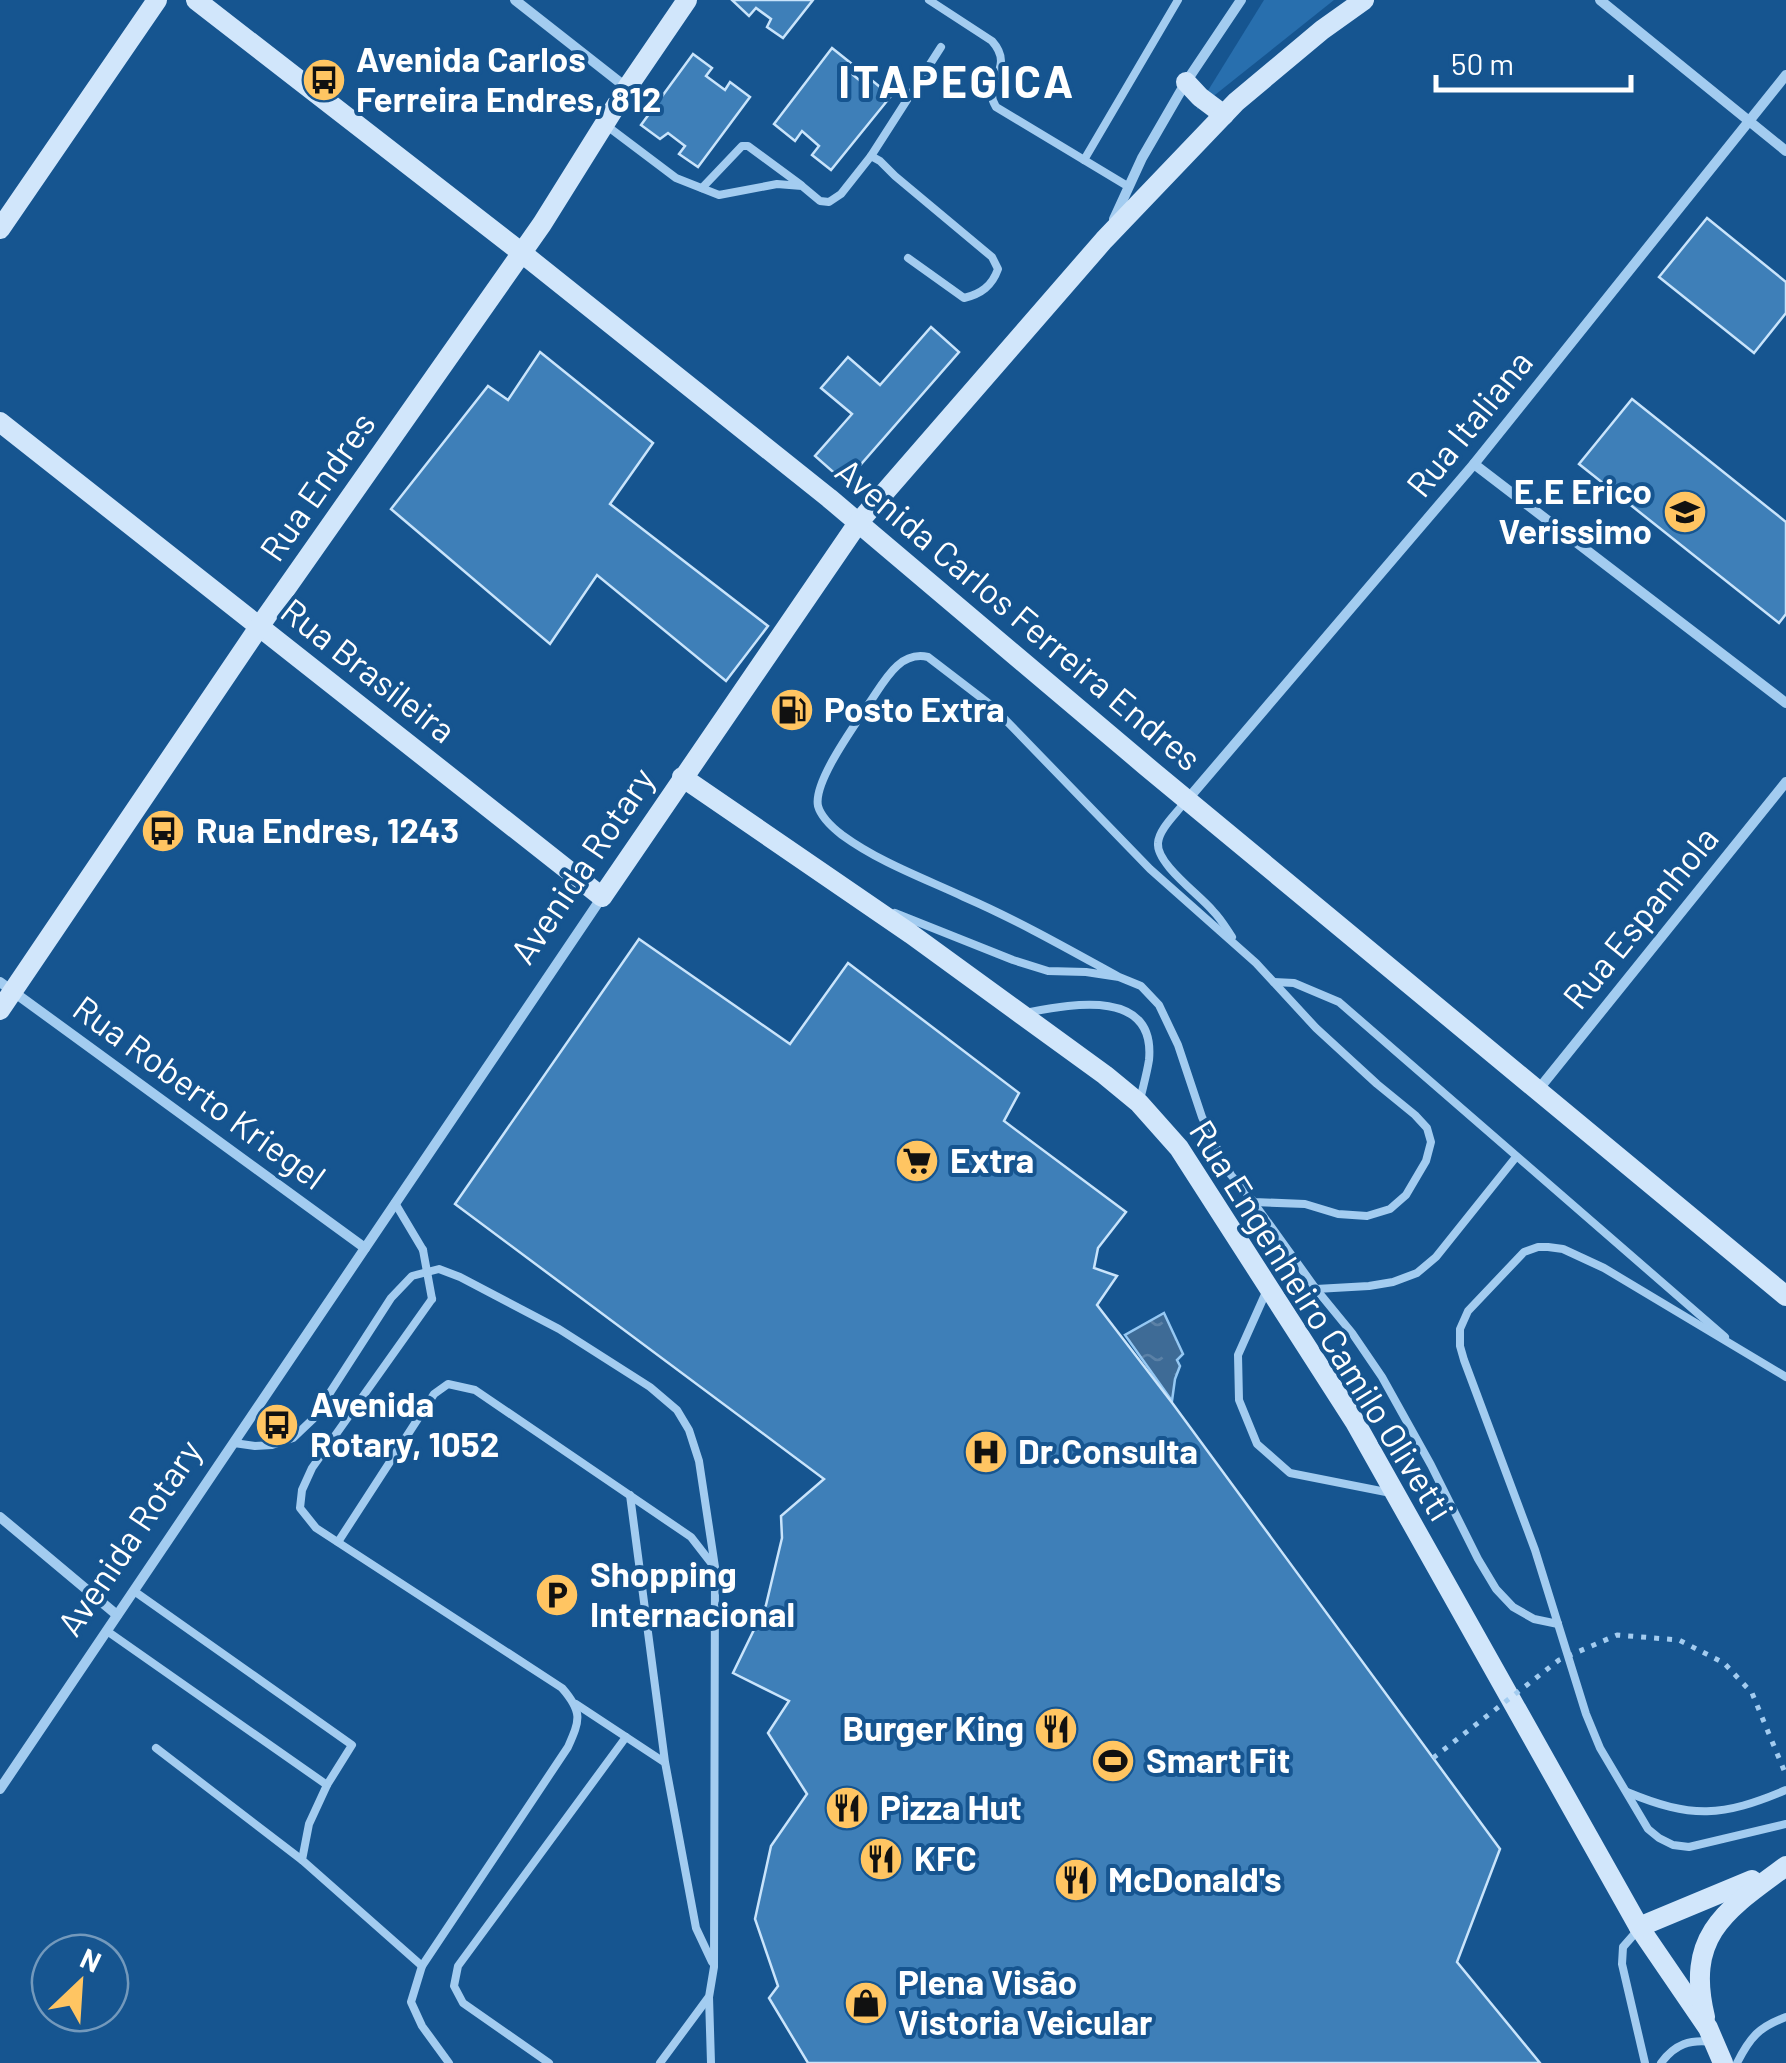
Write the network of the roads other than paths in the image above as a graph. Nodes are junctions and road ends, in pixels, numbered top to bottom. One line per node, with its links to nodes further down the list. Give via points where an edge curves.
1 (157, 0): 23 (street)
2 (196, 0): 25 (street, Avenida Carlos Ferreira Endres)
3 (515, 0): 13 (street)
4 (687, 0): 13 (street, Rua Endres)
5 (930, 0): 19 (lane, via 999,49 1000,73 991,91 996,107)
6 (1178, 0): 19 (lane)
7 (1241, 0): 12 (street, Avenida Rotary)
8 (1364, 0): 14 (street)
9 (1600, 0): 15 (street)
10 (942, 47): 18 (lane)
11 (1786, 75): 15 (street, Rua Italiana)
12 (1186, 82): 14 (street); 21 (street, Avenida Rotary)
13 (627, 88): 16 (street, Rua Endres)
14 (1224, 115): 24 (street)
15 (1748, 121): 17 (street); 28 (street, Rua Italiana)
16 (605, 124): 22 (lane, via 676,178); 25 (street, Rua Endres)
17 (1786, 152)
18 (871, 156): 20 (lane, via 830,202); 26 (lane, via 998,268 980,294 964,298)
19 (1084, 160): 21 (lane)
20 (802, 186): 22 (lane, via 719,195); 22 (lane, via 742,146)
21 (1129, 186): 24 (street, Avenida Rotary)
22 (702, 188)
23 (0, 229)
24 (1104, 240): 29 (street, Avenida Rotary)
25 (522, 252): 29 (street, Avenida Carlos Ferreira Endres); 30 (street, Rua Endres)
26 (908, 258)
27 (0, 422): 30 (street, Rua Brasileira)
28 (1474, 464): 31 (street); 34 (street, Rua Italiana)
29 (858, 522): 32 (street, Avenida Rotary); 34 (street, Avenida Carlos Ferreira Endres)
30 (259, 627): 35 (street, Rua Brasileira); 40 (street, Rua Endres)
31 (1786, 703)
32 (682, 777): 35 (street, Avenida Rotary); 36 (street, Rua Engenheiro Camilo Olivetti)
33 (1786, 782): 43 (street, Rua Espanhola)
34 (1187, 800): 37 (lane, via 1163,830 1158,848); 43 (street, Avenida Carlos Ferreira Endres)
35 (602, 896): 47 (street, Avenida Rotary)
36 (854, 896): 38 (lane, via 1048,971); 42 (street, Rua Engenheiro Camilo Olivetti)
37 (1236, 945): 38 (lane, via 1150,869 992,706 928,657 917,654 898,664 823,780 822,814 840,834 914,876); 39 (lane)
38 (1120, 977): 46 (lane, via 1159,1005 1222,1162)
39 (1274, 982): 45 (lane, via 1294,982 1339,1002); 46 (lane, via 1416,1115 1431,1142 1406,1195 1390,1209 1367,1216)
40 (6, 986): 41 (street, Rua Endres); 48 (street, Rua Roberto Kriegel)
41 (0, 1010)
42 (1020, 1013): 44 (street, Rua Engenheiro Camilo Olivetti); 44 (lane, via 1101,1004 1135,1018 1149,1060)
43 (1538, 1090): 51 (street, Avenida Carlos Ferreira Endres)
44 (1139, 1104): 49 (street, Rua Engenheiro Camilo Olivetti, via 1179,1148)
45 (1516, 1158): 50 (lane, via 1416,1273 1394,1282); 52 (lane)
46 (1254, 1202): 50 (lane)
47 (395, 1204): 48 (street, Avenida Rotary); 58 (lane, bridge, via 423,1250 432,1299 302,1490 300,1508)
48 (365, 1248): 54 (street, Avenida Rotary)
49 (1269, 1286): 55 (street, Rua Engenheiro Camilo Olivetti); 55 (lane, via 1238,1355 1239,1400 1256,1444 1290,1474)
50 (1316, 1290): 62 (lane, via 1382,1377 1496,1589 1534,1619)
51 (1786, 1296)
52 (1740, 1350): 53 (lane); 62 (lane, via 1562,1249 1524,1252 1468,1311 1460,1346)
53 (1786, 1377)
54 (234, 1443): 59 (lane, via 293,1438 313,1419 391,1298 412,1276 439,1269 559,1328 677,1410 700,1461); 60 (street, Avenida Rotary)
55 (1397, 1494): 75 (street, Rua Engenheiro Camilo Olivetti)
56 (630, 1495): 58 (lane, via 474,1390 448,1384 434,1394); 59 (lane, via 691,1537); 67 (lane)
57 (0, 1517): 61 (street)
58 (338, 1542): 64 (lane, via 562,1688)
59 (715, 1567): 77 (lane)
60 (134, 1591): 61 (street, Avenida Rotary); 68 (lane, via 352,1745)
61 (118, 1615): 63 (street, Avenida Rotary)
62 (1558, 1624): 71 (lane, via 1586,1714)
63 (107, 1632): 68 (lane); 69 (street, Avenida Rotary)
64 (576, 1704): 65 (lane); 76 (lane, via 578,1726 568,1747)
65 (626, 1737): 67 (lane); 82 (lane, via 458,1966 454,1986 463,2002)
66 (156, 1748): 73 (lane)
67 (665, 1762): 77 (lane, via 696,1928)
68 (327, 1785): 73 (lane, via 308,1824)
69 (0, 1788)
70 (1786, 1790): 71 (lane, via 1706,1812 1676,1810)
71 (1626, 1792): 72 (lane, via 1640,1820 1673,1845 1709,1844)
72 (1786, 1824)
73 (302, 1860): 76 (lane)
74 (1786, 1866): 75 (street); 80 (street, via 1739,1900 1712,1931 1700,1970)
75 (1640, 1928): 80 (street, Rua Engenheiro Camilo Olivetti); 85 (lane, via 1623,1947 1622,1964)
76 (422, 1966): 81 (lane, via 412,2002)
77 (714, 1967): 78 (lane)
78 (709, 1997): 83 (lane); 84 (lane)
79 (1786, 2016): 88 (lane, via 1764,2025)
80 (1711, 2035): 86 (lane, via 1675,2047); 87 (street, Rua Engenheiro Camilo Olivetti)
81 (449, 2063)
82 (549, 2063)
83 (660, 2063)
84 (711, 2063)
85 (1645, 2063)
86 (1661, 2063)
87 (1723, 2063)
88 (1737, 2063)

